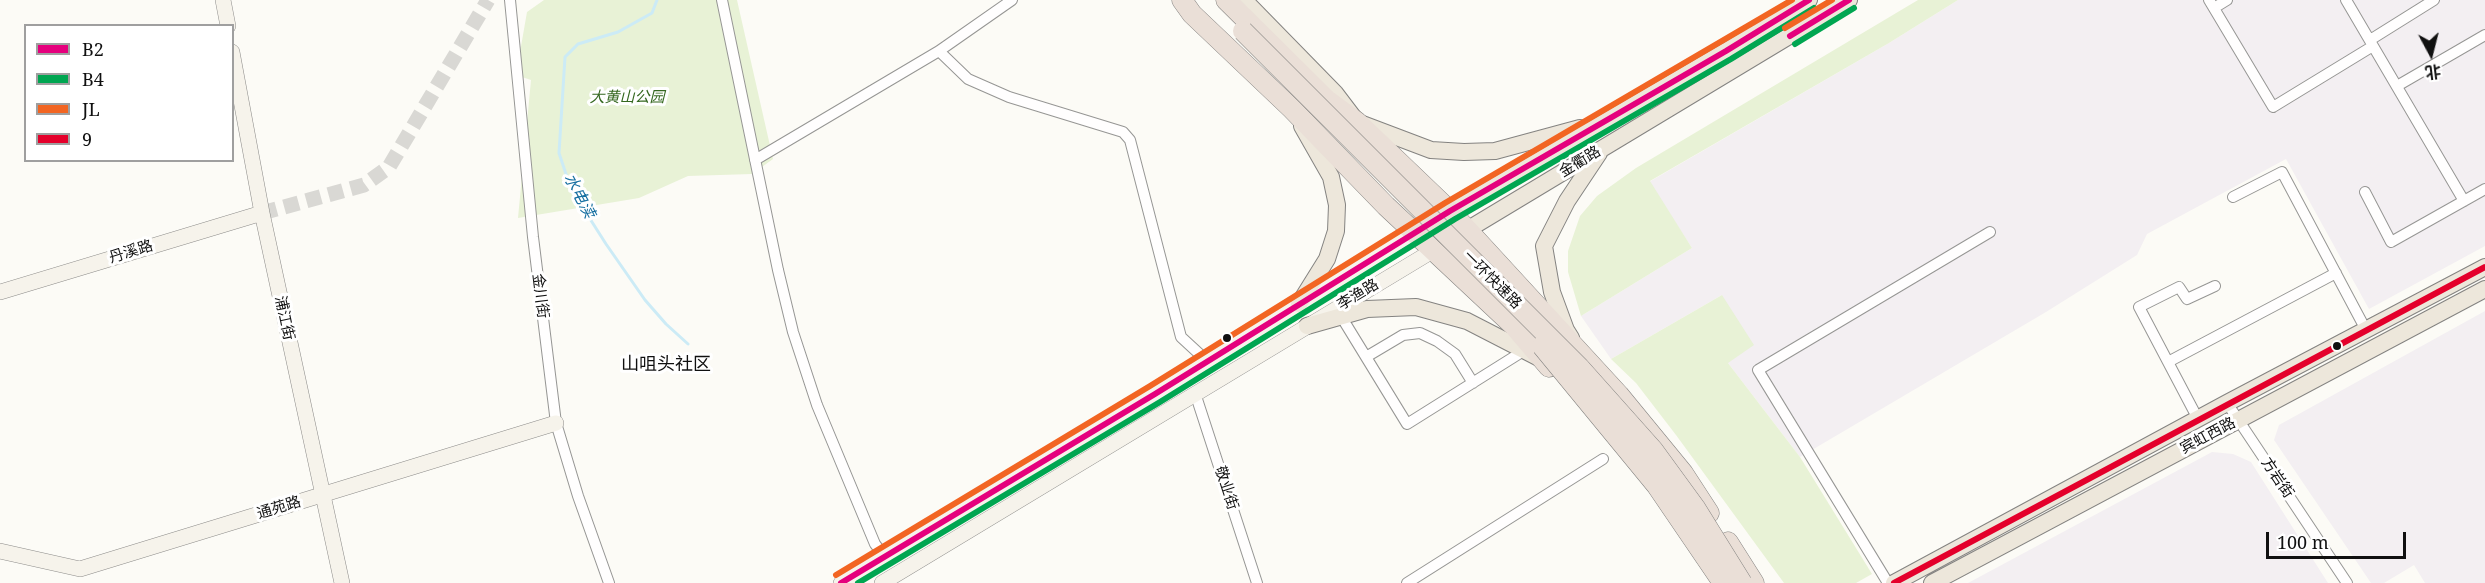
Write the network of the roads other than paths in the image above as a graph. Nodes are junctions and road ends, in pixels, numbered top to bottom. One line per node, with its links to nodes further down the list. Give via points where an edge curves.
1 (223, 0): 15 (street)
2 (510, 0): 57 (street, 金川街)
3 (722, 0): 26 (street)
4 (1012, 0): 19 (street)
5 (1214, 0): 16 (highway, 一环快速路)
6 (1226, 0): 24 (highway, via 1327,100)
7 (1244, 0): 24 (main road, via 1335,93)
8 (1809, 0): 23 (main road, 金衢路)
9 (1849, 0): 25 (main road, 金衢路)
10 (2227, 0): 14 (street)
11 (2346, 0): 18 (street)
12 (2434, 0): 18 (street)
13 (1187, 3): 16 (highway, 一环快速路); 22 (highway)
14 (2212, 4): 18 (street, via 2273,107)
15 (228, 24)
16 (1238, 34): 69 (highway, 一环快速路, bridge, via 1541,345 1657,486); 70 (highway, 一环快速路, bridge, via 1579,367 1653,450)
17 (2485, 35): 21 (street)
18 (2372, 43): 21 (street)
19 (939, 51): 26 (street); 50 (street, via 968,79 1010,98 1123,132 1130,141 1181,337)
20 (234, 63): 32 (street, 浦江街)
21 (2397, 86): 30 (street)
22 (1292, 109): 35 (highway); 42 (main road, via 1331,177 1337,205 1336,231 1327,259)
23 (1605, 120): 24 (main road, via 1495,151 1464,152 1431,150); 31 (main road, 金衢路)
24 (1357, 122): 31 (highway)
25 (1602, 149): 33 (main road, 金衢路); 47 (main road, via 1567,201 1544,246 1562,321)
26 (755, 160): 61 (street, via 793,332 817,405 875,544)
27 (2485, 189): 30 (street)
28 (2364, 192): 30 (street, via 2391,242)
29 (2233, 197): 38 (street, via 2283,172)
30 (2464, 201)
31 (1450, 211): 33 (highway); 35 (main road, 金衢路)
32 (262, 213): 41 (street, 丹溪路); 59 (street, 浦江街)
33 (1467, 230): 36 (main road, 金衢路); 47 (highway)
34 (1990, 232): 72 (street, via 1758,370)
35 (1414, 233): 36 (highway); 42 (street, 李渔路)
36 (1434, 250): 43 (street, 李渔路); 49 (highway)
37 (2485, 267): 45 (main road, 宾虹西路)
38 (2336, 273): 45 (street); 51 (street)
39 (2215, 286): 51 (street, via 2187,299 2179,287 2139,307)
40 (2485, 289): 56 (main road, 宾虹西路)
41 (0, 292)
42 (1299, 304): 50 (street, 李渔路)
43 (1338, 312): 44 (main road); 46 (main road, via 1416,307 1467,321); 48 (street)
44 (1307, 326): 53 (street)
45 (2366, 330): 54 (main road, 宾虹西路)
46 (1525, 351): 49 (main road); 52 (street)
47 (1582, 353): 71 (highway, via 1683,473)
48 (1366, 357): 52 (street, via 1403,335 1420,333 1455,354); 52 (street, via 1407,424)
49 (1544, 360): 68 (highway, via 1668,512)
50 (1207, 361): 61 (street, 李渔路)
51 (2168, 362): 55 (street)
52 (1473, 383)
53 (1195, 393): 62 (street); 66 (street, 敬业街)
54 (2227, 403): 55 (main road, 宾虹西路); 56 (street, 方岩街)
55 (2198, 418): 73 (main road, 宾虹西路)
56 (2238, 419): 74 (main road, 宾虹西路); 75 (street, 方岩街)
57 (556, 423): 59 (street, 通苑路); 64 (street, 金川街)
58 (1603, 459): 67 (street)
59 (322, 494): 60 (street, 通苑路, via 80,569); 63 (street, 浦江街)
60 (0, 551)
61 (885, 557): 62 (street); 65 (street, 李渔路)
62 (890, 581)
63 (342, 583)
64 (609, 583)
65 (841, 583)
66 (1257, 583)
67 (1407, 583)
68 (1712, 583)
69 (1723, 583)
70 (1742, 583)
71 (1754, 583)
72 (1888, 583)
73 (1894, 583)
74 (1932, 583)
75 (2347, 583)

